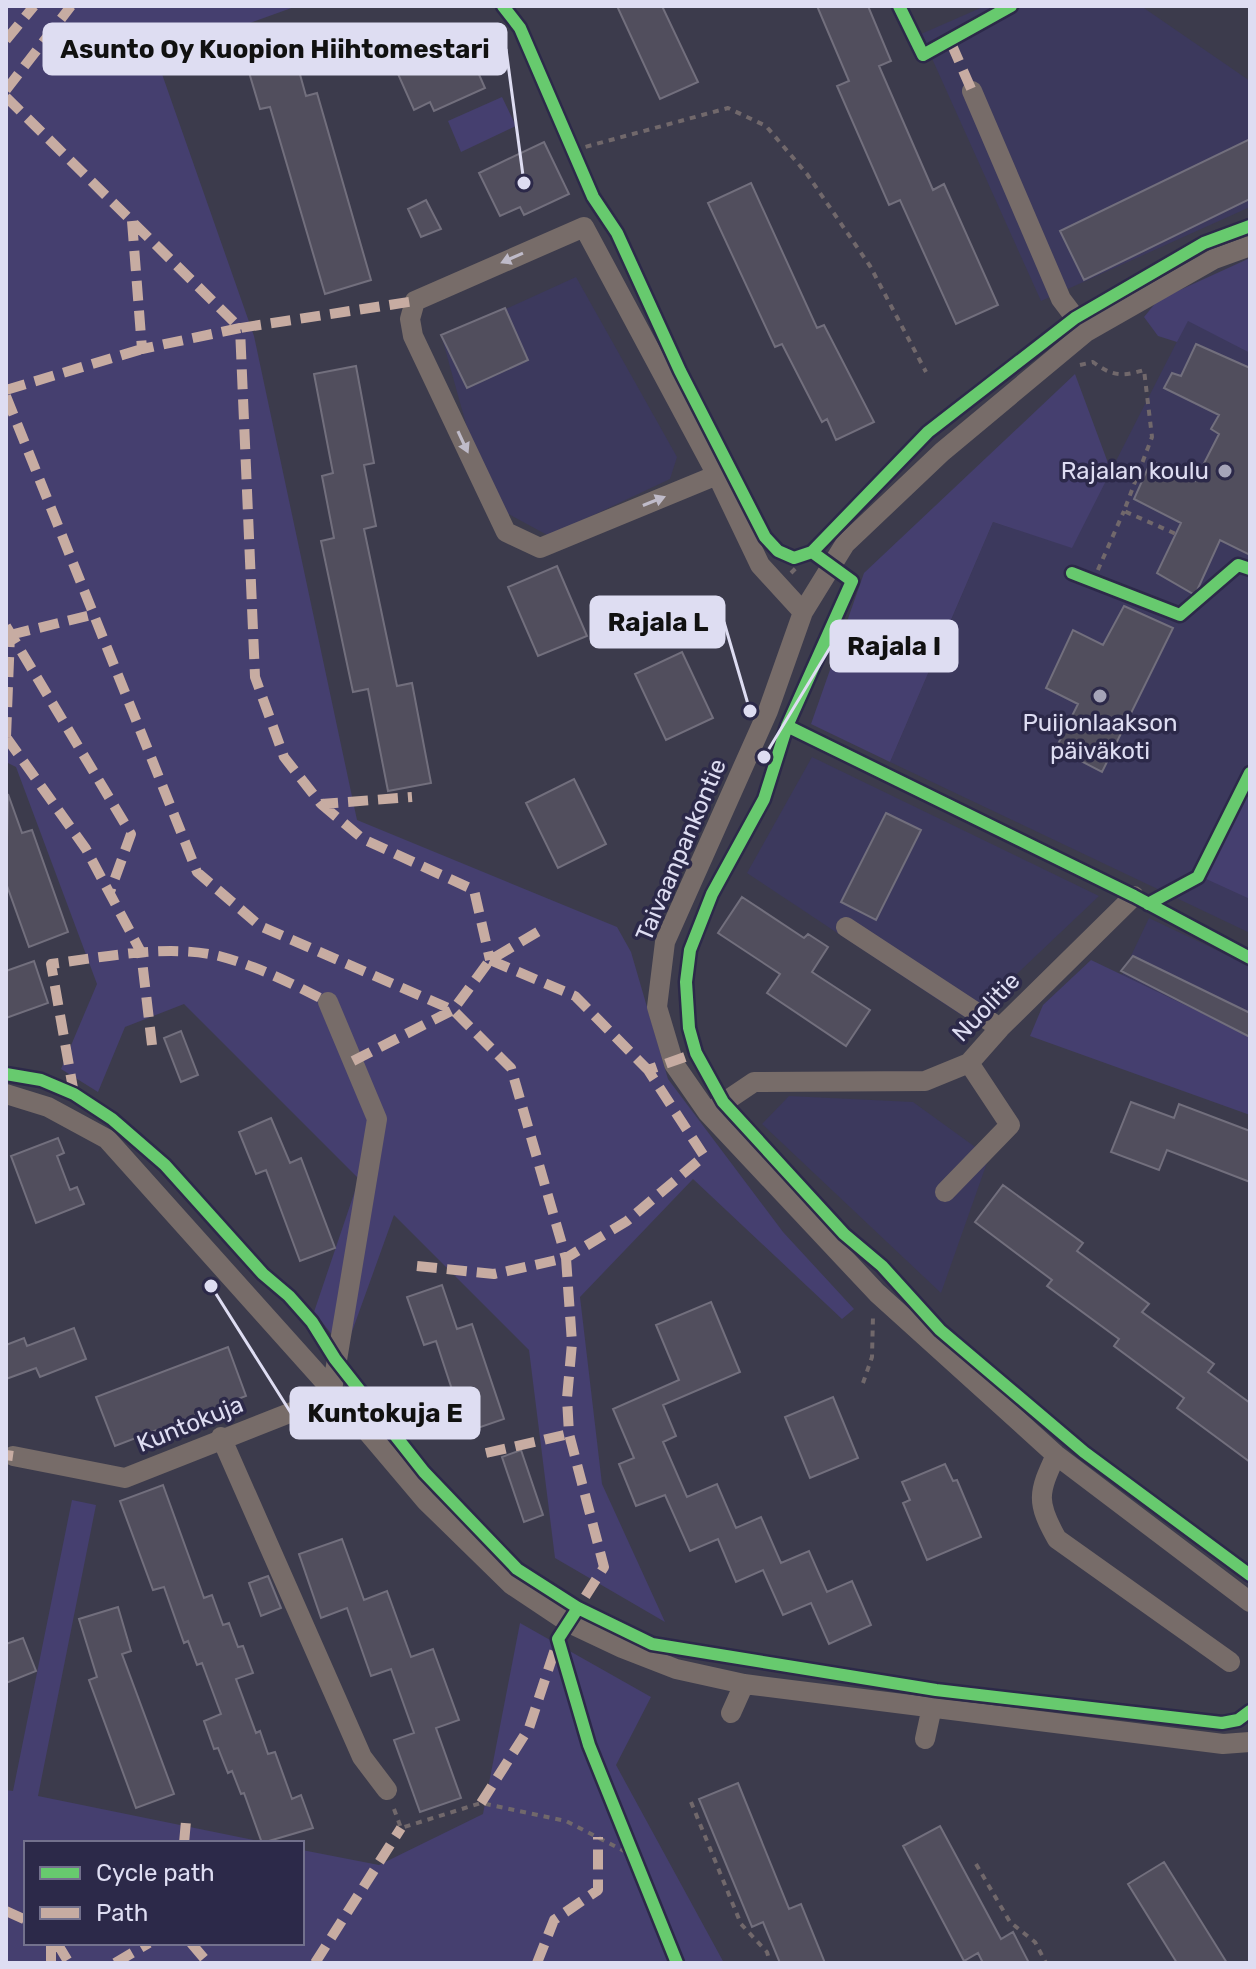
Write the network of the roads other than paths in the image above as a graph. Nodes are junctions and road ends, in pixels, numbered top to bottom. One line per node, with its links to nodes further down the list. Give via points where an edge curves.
1 (972, 91): 3 (street, via 1061,299)
2 (1250, 246): 3 (street, Taivaanpankontie, via 1214,259)
3 (1086, 332): 5 (street, Taivaanpankontie, via 942,452 845,544)
4 (717, 475): 4 (street, one-way to 4, via 584,227 415,301 413,336 506,532 540,548); 5 (street, via 760,565)
5 (803, 612): 12 (street, Taivaanpankontie, via 768,711 665,942 657,1007 674,1064)
6 (1134, 896): 9 (street, Nuolitie)
7 (846, 927): 9 (street)
8 (328, 1002): 14 (street, via 377,1119)
9 (1000, 1028): 10 (street, Nuolitie)
10 (969, 1063): 12 (street, Nuolitie, via 925,1081 754,1082); 13 (street, via 1010,1125)
11 (6, 1094): 14 (street, via 48,1107 107,1139)
12 (708, 1113): 16 (street, Taivaanpankontie, via 877,1293)
13 (945, 1192)
14 (332, 1390): 15 (street, Kuntokuja, via 320,1401); 20 (street, via 426,1501 512,1585 569,1623 622,1648 676,1669)
15 (221, 1437): 17 (street, Kuntokuja, via 125,1478); 25 (street, via 362,1757)
16 (1056, 1455): 18 (street, Taivaanpankontie); 19 (street, via 1040,1488 1042,1512 1057,1539)
17 (13, 1456)
18 (1250, 1602)
19 (1230, 1662)
20 (744, 1684): 21 (street); 22 (street)
21 (932, 1707): 23 (street); 24 (street, via 1223,1744)
22 (731, 1713)
23 (925, 1739)
24 (1250, 1742)
25 (387, 1790)

